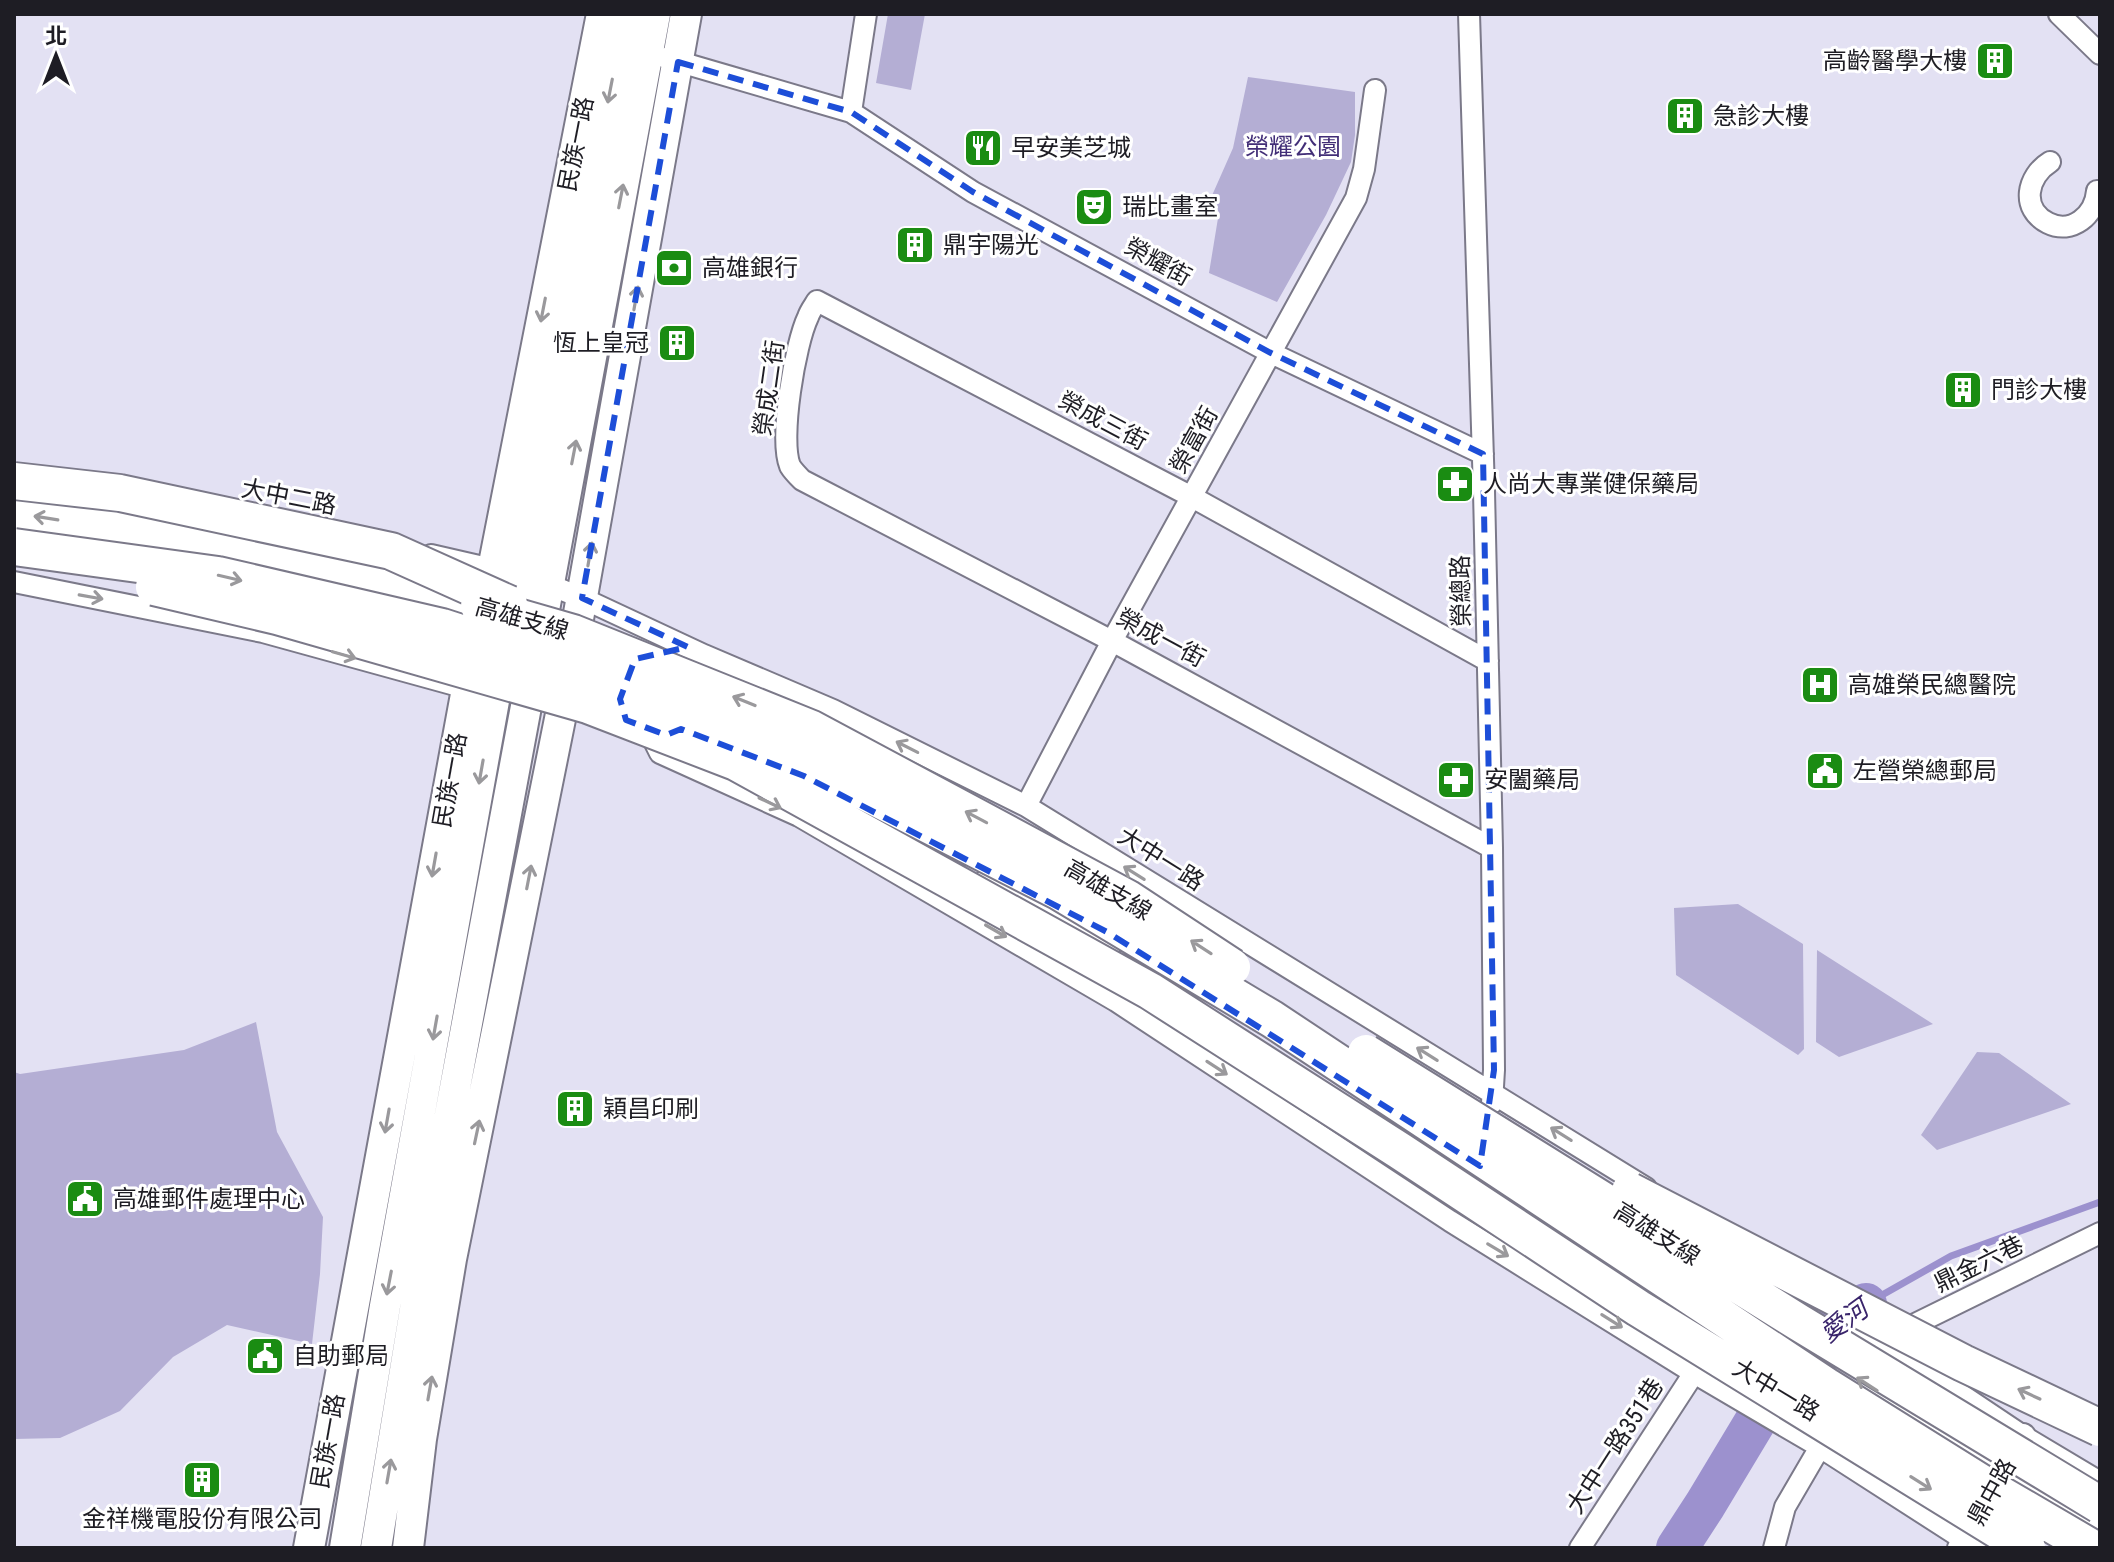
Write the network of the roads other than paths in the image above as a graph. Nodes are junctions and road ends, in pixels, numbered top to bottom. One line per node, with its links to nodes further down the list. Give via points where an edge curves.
1 (625, 14): 7 (main road, 民族一路)
2 (655, 14): 8 (main road, 民族一路)
3 (686, 14): 10 (main road)
4 (866, 14): 12 (street)
5 (1469, 14): 17 (street, 榮總路)
6 (2059, 14): 9 (street)
7 (606, 35): 8 (street, 榮耀街); 23 (main road, 民族一路, one-way to 23)
8 (648, 53): 10 (street, 榮耀街); 23 (main road, 民族一路, one-way to 8)
9 (2100, 54)
10 (678, 62): 12 (street, 榮耀街); 25 (main road, one-way to 10)
11 (1375, 90): 16 (street, 榮富街, via 1356,198)
12 (851, 112): 16 (street, 榮耀街, via 973,192)
13 (2050, 162): 14 (street, via 2036,173 2030,188 2033,208 2048,223 2081,221)
14 (2097, 191)
15 (817, 301): 19 (street, 榮成二街, via 799,350 787,426 791,469); 20 (street, 榮成三街)
16 (1271, 353): 17 (street, 榮耀街); 20 (street, 榮富街)
17 (1483, 454): 29 (street, 榮總路)
18 (14, 480): 23 (street, 大中二路, via 273,519); 26 (highway, bridge, via 120,493 391,551)
19 (802, 480): 27 (street, 榮成一街)
20 (1192, 497): 27 (street, 榮富街); 29 (street, 榮成三街)
21 (14, 514): 26 (highway, 高雄支線, one-way to 21, bridge, via 282,559)
22 (24, 548): 47 (highway, 高雄支線, one-way to 47, bridge, via 218,575 442,627 662,698 804,761 1060,892 1259,1011); 63 (highway, one-way to 63, bridge, via 118,579 277,616 588,705 736,762 1150,991 1638,1308)
23 (521, 576): 25 (street, 大中一路); 30 (main road, 民族一路); 31 (main road, 民族一路)
24 (14, 582): 30 (street, one-way to 30, via 263,632)
25 (582, 598): 28 (street, 大中一路); 32 (main road)
26 (573, 633): 38 (highway, 高雄支線, one-way to 26, bridge, via 1127,898 812,729)
27 (1112, 641): 36 (street, 榮富街); 37 (street, 榮成一街)
28 (704, 655): 33 (street, via 668,652 635,659 620,699); 36 (street, 大中一路, one-way to 28, via 833,710)
29 (1488, 661): 37 (street, 榮總路)
30 (481, 692): 31 (street); 57 (main road, 民族一路, one-way to 57); 58 (main road, 民族一路, one-way to 58)
31 (526, 703): 32 (street, 大中一路); 59 (main road, 民族一路, one-way to 31, via 414,1310)
32 (561, 714): 33 (street, 大中一路); 60 (main road, one-way to 32, via 451,1259)
33 (642, 737): 34 (highway); 41 (street, 大中一路, via 681,729 817,783 1107,932); 45 (street, 大中一路, one-way to 45, via 660,753 799,816 1116,1001)
34 (771, 785)
35 (806, 798): 47 (highway, bridge, via 1104,941 1740,1353)
36 (1026, 806): 39 (street, 大中一路, one-way to 36)
37 (1492, 848): 39 (street, 榮總路)
38 (1344, 1039): 49 (highway, one-way to 38, bridge, via 1949,1356); 54 (highway, 高雄支線, bridge)
39 (1493, 1095): 40 (street, 榮總路); 42 (street, 大中一路, one-way to 39)
40 (1486, 1135): 41 (street, 榮總路); 44 (street, 大中一路)
41 (1480, 1166): 44 (street, 大中一路, via 1602,1227); 45 (street, 大中一路)
42 (1717, 1233): 44 (street, via 1697,1248); 46 (street, 大中一路)
43 (2100, 1233): 46 (street, 鼎金六巷)
44 (1671, 1253): 47 (street, 大中一路, via 1793,1337)
45 (1546, 1279): 48 (street, 大中一路, one-way to 48)
46 (1881, 1341): 50 (street, 大中一路)
47 (1826, 1372): 52 (street, 大中一路, one-way to 47); 64 (highway, 高雄支線, bridge, via 1991,1489)
48 (1694, 1373): 51 (street, 大中一路); 61 (street, 大中一路351巷)
49 (2100, 1428)
50 (2023, 1436): 52 (street, 鼎中路); 53 (street, 大中一路)
51 (1820, 1447): 56 (street, 大中一路); 62 (street, via 1785,1507)
52 (2017, 1479): 55 (highway); 56 (street, 鼎中路)
53 (2100, 1482)
54 (2100, 1505)
55 (2100, 1529)
56 (1968, 1546)
57 (309, 1548)
58 (345, 1548)
59 (376, 1548)
60 (408, 1548)
61 (1580, 1548)
62 (1774, 1548)
63 (2027, 1548)
64 (2092, 1548)

